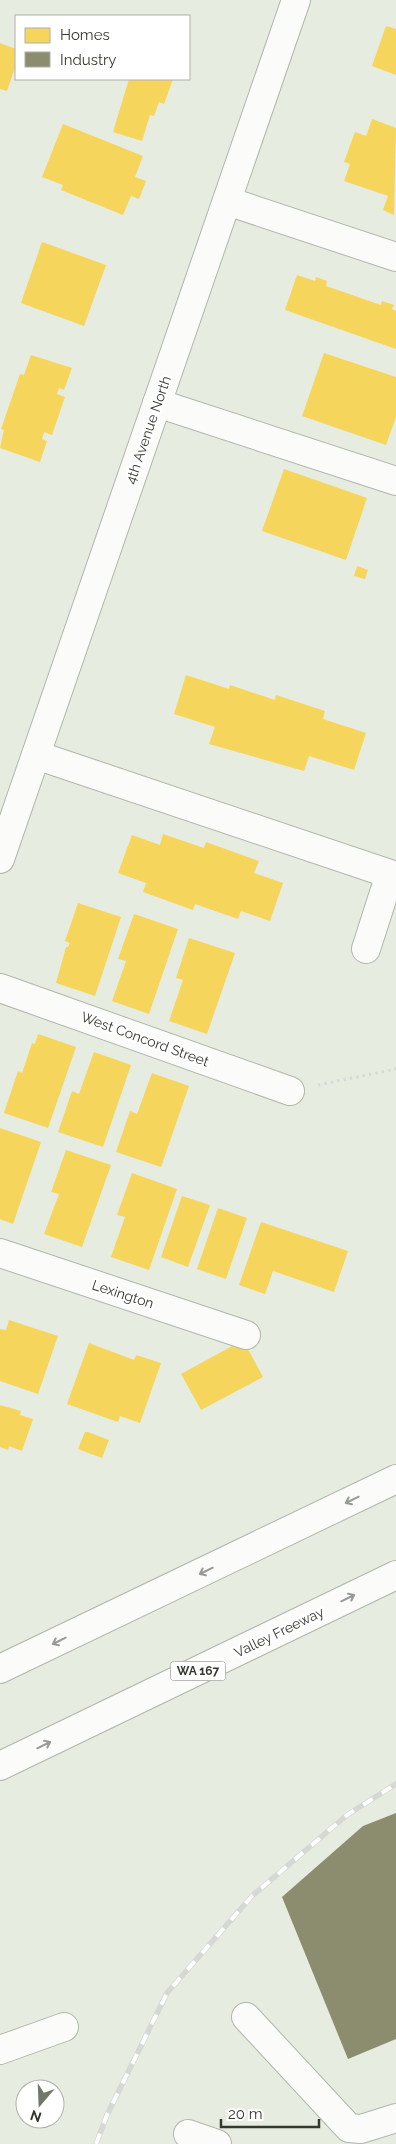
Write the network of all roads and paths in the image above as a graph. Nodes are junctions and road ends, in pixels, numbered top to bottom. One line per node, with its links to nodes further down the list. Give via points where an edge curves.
1 (296, 0): 2 (main road, 4th Avenue North)
2 (227, 201): 3 (main road); 4 (main road, 4th Avenue North)
3 (396, 257)
4 (157, 403): 5 (main road); 6 (main road, 4th Avenue North)
5 (396, 480)
6 (36, 755): 7 (main road, 4th Avenue North); 8 (main road)
7 (0, 859)
8 (393, 870): 9 (main road)
9 (366, 949)
10 (0, 988): 12 (main road, West Concord Street)
11 (396, 1069): 12 (path)
12 (290, 1091)
13 (0, 1253): 14 (main road, Lexington)
14 (246, 1335)
15 (396, 1479): 17 (main road, one-way to 17)
16 (396, 1576): 18 (main road, Valley Freeway / WA 167, one-way to 16)
17 (0, 1669)
18 (0, 1766)
19 (246, 2017): 22 (main road, via 349,2128 361,2129)
20 (64, 2027): 21 (main road)
21 (0, 2050)
22 (396, 2118)
23 (188, 2134): 24 (main road)
24 (217, 2144)

